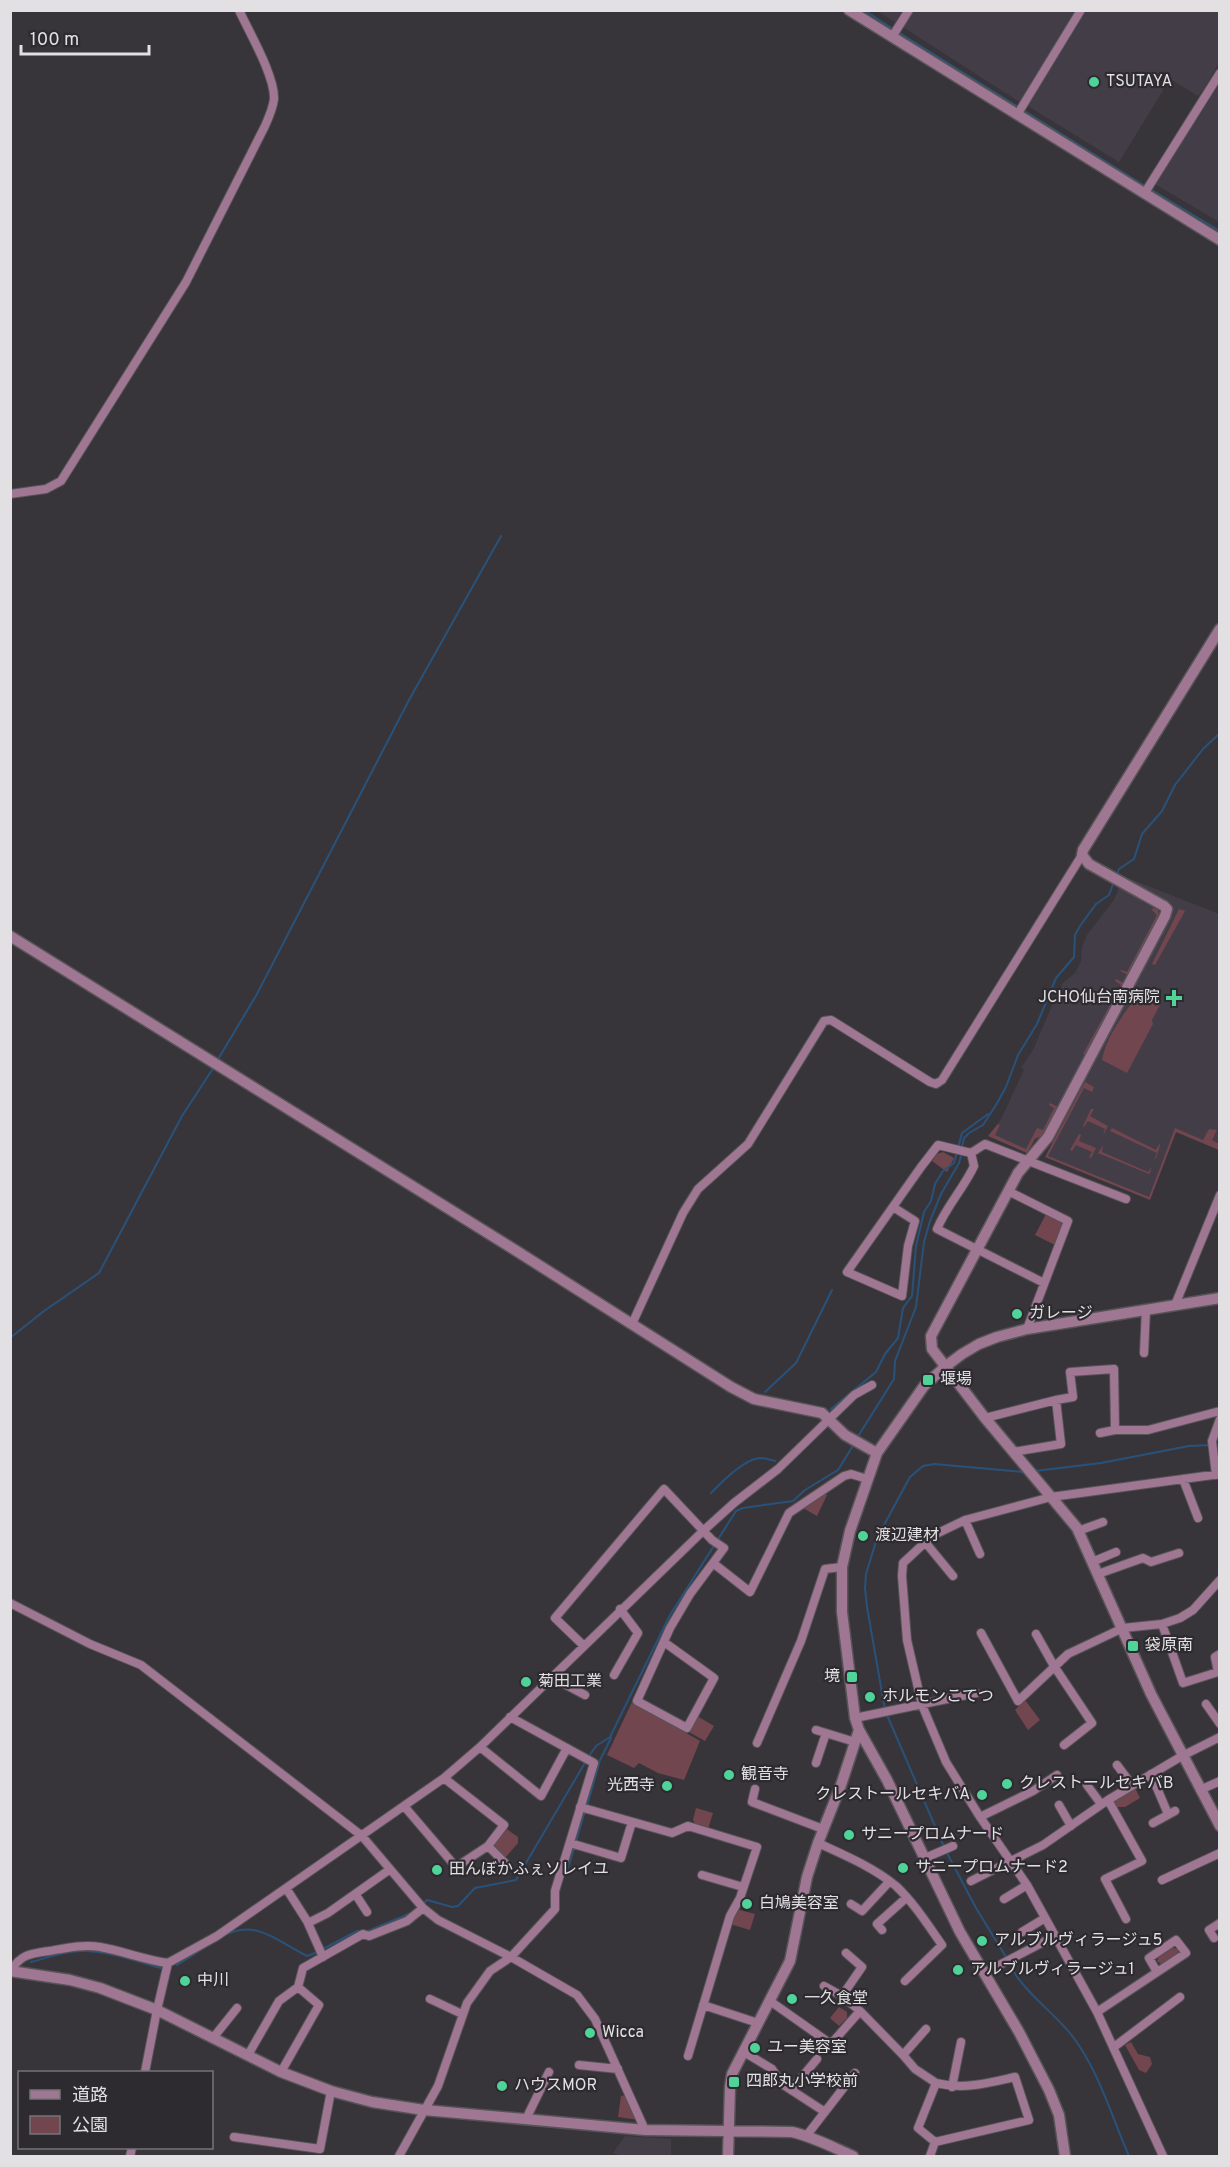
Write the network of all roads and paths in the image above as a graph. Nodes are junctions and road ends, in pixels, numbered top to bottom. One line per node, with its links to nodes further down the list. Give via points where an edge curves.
1 (239, 10): 10 (street, via 272,84 274,97 265,126 186,282 61,482 46,489)
2 (849, 10): 5 (street)
3 (909, 10): 5 (street)
4 (1081, 10): 7 (street)
5 (895, 33): 7 (street)
6 (1220, 73): 8 (street)
7 (1020, 110): 8 (street)
8 (1147, 189): 9 (street)
9 (1220, 240)
10 (10, 494)
11 (1220, 629): 12 (street)
12 (1082, 855): 15 (street, via 1089,864 1164,906 1167,912 1048,1137); 25 (street, via 936,1084 831,1020 824,1021 748,1144 698,1189)
13 (10, 936): 25 (street)
14 (969, 1153): 15 (street, via 985,1144); 19 (street, via 938,1146); 20 (street, via 974,1166 969,1178 943,1213 937,1228)
15 (1028, 1161): 16 (street); 18 (street)
16 (1008, 1191): 20 (street); 21 (street, via 1068,1221)
17 (1220, 1195): 23 (street)
18 (1126, 1199)
19 (893, 1207): 19 (street, via 847,1272 902,1296 915,1221)
20 (977, 1250): 21 (street); 28 (street, via 931,1336 932,1349)
21 (1044, 1283): 26 (street)
22 (1220, 1298): 23 (street)
23 (1175, 1305): 24 (street)
24 (1146, 1309): 26 (street); 27 (street)
25 (632, 1324): 33 (street, via 730,1388 754,1399 822,1413)
26 (1027, 1329): 28 (street, via 979,1344)
27 (1144, 1353)
28 (946, 1366): 32 (street); 38 (street, via 924,1386)
29 (872, 1385): 33 (street, via 854,1395)
30 (1056, 1400): 32 (street); 35 (street, via 1073,1397 1070,1372 1114,1369); 37 (street, via 1060,1444)
31 (1220, 1411): 35 (street, via 1148,1430)
32 (985, 1418): 37 (street)
33 (829, 1419): 38 (street, via 845,1435); 46 (street, via 778,1469)
34 (1220, 1419): 39 (street, via 1212,1441)
35 (1115, 1430): 36 (street)
36 (1100, 1433)
37 (1013, 1452): 42 (street)
38 (877, 1454): 40 (street)
39 (1218, 1474): 41 (street)
40 (867, 1479): 53 (street, via 844,1476 789,1513 750,1592); 54 (street)
41 (1183, 1479): 42 (street); 43 (street)
42 (1051, 1497): 44 (street); 47 (street)
43 (1198, 1518)
44 (964, 1520): 48 (street); 51 (street)
45 (1103, 1522): 47 (street)
46 (703, 1531): 53 (street, via 724,1548); 60 (street); 66 (street, via 664,1488 555,1618)
47 (1078, 1531): 52 (street)
48 (926, 1542): 56 (street); 74 (street, via 903,1563 902,1576 907,1640)
49 (1116, 1552): 52 (street)
50 (1179, 1553): 55 (street, via 1151,1562 1143,1558)
51 (980, 1554)
52 (1092, 1562): 55 (street)
53 (713, 1563): 65 (street, via 690,1594)
54 (842, 1567): 76 (street, via 842,1612); 83 (street, via 825,1569 801,1641)
55 (1098, 1574): 62 (street)
56 (953, 1576)
57 (1218, 1582): 58 (street); 61 (street, via 1193,1610)
58 (1220, 1594)
59 (10, 1603): 108 (street, via 141,1665)
60 (620, 1609): 66 (street); 69 (street, via 638,1633)
61 (1162, 1624): 62 (street); 67 (street, via 1183,1683 1218,1672 1215,1657)
62 (1123, 1628): 68 (street, via 1068,1654); 87 (street)
63 (981, 1633): 68 (street, via 1018,1701)
64 (1036, 1634): 68 (street)
65 (664, 1642): 65 (street, via 638,1701 687,1728 714,1678)
66 (584, 1646): 70 (street)
67 (1220, 1654)
68 (1054, 1666): 84 (street, via 1092,1723)
69 (614, 1675)
70 (553, 1678): 72 (street); 75 (street)
71 (976, 1693): 74 (street)
72 (585, 1695)
73 (1206, 1704): 77 (street)
74 (922, 1705): 76 (street); 102 (street, via 946,1762)
75 (510, 1717): 85 (street); 86 (street)
76 (855, 1718): 79 (street)
77 (1220, 1724)
78 (816, 1730): 80 (street)
79 (860, 1730): 82 (street); 114 (street)
80 (826, 1733): 82 (street); 88 (street)
81 (1220, 1737): 87 (street)
82 (855, 1742): 107 (street)
83 (757, 1743)
84 (1064, 1745)
85 (480, 1747): 86 (street, via 541,1796); 92 (street)
86 (567, 1748): 101 (street, via 594,1763)
87 (1182, 1756): 90 (street); 97 (street)
88 (816, 1763)
89 (1117, 1764): 95 (street)
90 (1150, 1774): 95 (street); 104 (street, via 1171,1813)
91 (1057, 1775): 102 (street)
92 (444, 1778): 100 (street); 111 (street, via 504,1825)
93 (1220, 1781): 97 (street)
94 (1087, 1785): 98 (street)
95 (1132, 1785): 98 (street)
96 (755, 1789): 107 (street, via 752,1802)
97 (1200, 1790): 106 (street)
98 (1104, 1802): 105 (street); 132 (street, via 1142,1861 1105,1879)
99 (1059, 1805): 105 (street)
100 (404, 1806): 108 (street); 111 (street, via 456,1867)
101 (584, 1809): 103 (street); 110 (street)
102 (980, 1817): 115 (street)
103 (632, 1822): 110 (street, via 621,1858); 123 (street, via 672,1833 688,1826 757,1847)
104 (1153, 1822)
105 (1071, 1826): 115 (street)
106 (1220, 1826)
107 (823, 1828): 109 (street)
108 (362, 1836): 117 (street); 124 (street)
109 (818, 1843): 121 (street, via 856,1860); 152 (street, via 790,1960)
110 (574, 1844): 141 (street, via 555,1891 555,1909)
111 (488, 1846): 116 (street)
112 (952, 1846): 114 (street)
113 (1220, 1853): 119 (street)
114 (925, 1858): 145 (street)
115 (1012, 1862): 120 (street); 122 (street)
116 (505, 1863)
117 (389, 1870): 125 (street); 129 (street)
118 (702, 1875): 123 (street)
119 (1162, 1880)
120 (971, 1881)
121 (889, 1882): 126 (street); 128 (street, via 862,1911)
122 (1027, 1885): 127 (street); 131 (street)
123 (743, 1887): 153 (street, via 730,1916)
124 (286, 1888): 133 (street); 142 (street, via 217,1936)
125 (356, 1895): 130 (street); 133 (street)
126 (906, 1898): 135 (street, via 877,1924); 146 (street, via 942,1946)
127 (1004, 1899)
128 (851, 1904)
129 (421, 1906): 139 (street, via 407,1921 369,1936 363,1934); 141 (street, via 438,1920)
130 (367, 1912)
131 (1046, 1918): 137 (street); 138 (street)
132 (1126, 1919)
133 (308, 1923): 139 (street)
134 (1220, 1923): 136 (street)
135 (882, 1930)
136 (1209, 1930)
137 (1022, 1932)
138 (1055, 1936): 145 (street); 157 (street)
139 (321, 1953): 148 (street, via 303,1968)
140 (846, 1953): 149 (street, via 862,1967)
141 (510, 1957): 158 (street, via 490,1971); 170 (street, via 577,1995 595,2019)
142 (168, 1963): 143 (street, via 98,1947 76,1947 20,1958); 155 (street)
143 (10, 1971): 155 (street, via 70,1980)
144 (1157, 1972): 157 (street)
145 (984, 1973): 191 (street, via 1049,2090 1059,2115)
146 (905, 1981)
147 (824, 1986): 149 (street)
148 (298, 1987): 165 (street, via 279,2001); 172 (street, via 319,2006)
149 (842, 1996): 156 (street)
150 (1180, 1997): 163 (street)
151 (430, 1999): 158 (street)
152 (770, 2001): 156 (street, via 831,2044); 159 (street)
153 (703, 2005): 159 (street); 167 (street)
154 (237, 2008): 161 (street)
155 (157, 2010): 161 (street); 171 (street)
156 (860, 2011): 166 (street)
157 (1097, 2012): 163 (street)
158 (462, 2014): 179 (street, via 438,2086)
159 (758, 2023): 164 (street)
160 (926, 2029): 166 (street)
161 (213, 2038): 165 (street)
162 (961, 2042): 176 (street)
163 (1114, 2047): 192 (street)
164 (744, 2052): 177 (street, via 772,2069); 183 (street, via 732,2074)
165 (248, 2055): 172 (street)
166 (903, 2055): 175 (street)
167 (688, 2056)
168 (817, 2059): 177 (street)
169 (579, 2065): 170 (street)
170 (618, 2069): 182 (street)
171 (146, 2071)
172 (281, 2072): 178 (street)
173 (549, 2072): 181 (street)
174 (855, 2073): 180 (street)
175 (936, 2083): 176 (street); 186 (street, via 918,2128)
176 (952, 2087): 186 (street, via 1015,2077 1029,2120)
177 (791, 2090): 180 (street)
178 (331, 2091): 179 (street); 185 (street, via 320,2149)
179 (424, 2110): 181 (street); 187 (street)
180 (825, 2112): 184 (street)
181 (526, 2119): 182 (street)
182 (645, 2130): 183 (street)
183 (728, 2133): 184 (street); 188 (street)
184 (807, 2135): 189 (street)
185 (234, 2137)
186 (935, 2142): 190 (street)
187 (399, 2157)
188 (728, 2157)
189 (853, 2157)
190 (930, 2157)
191 (1065, 2157)
192 (1163, 2157)

